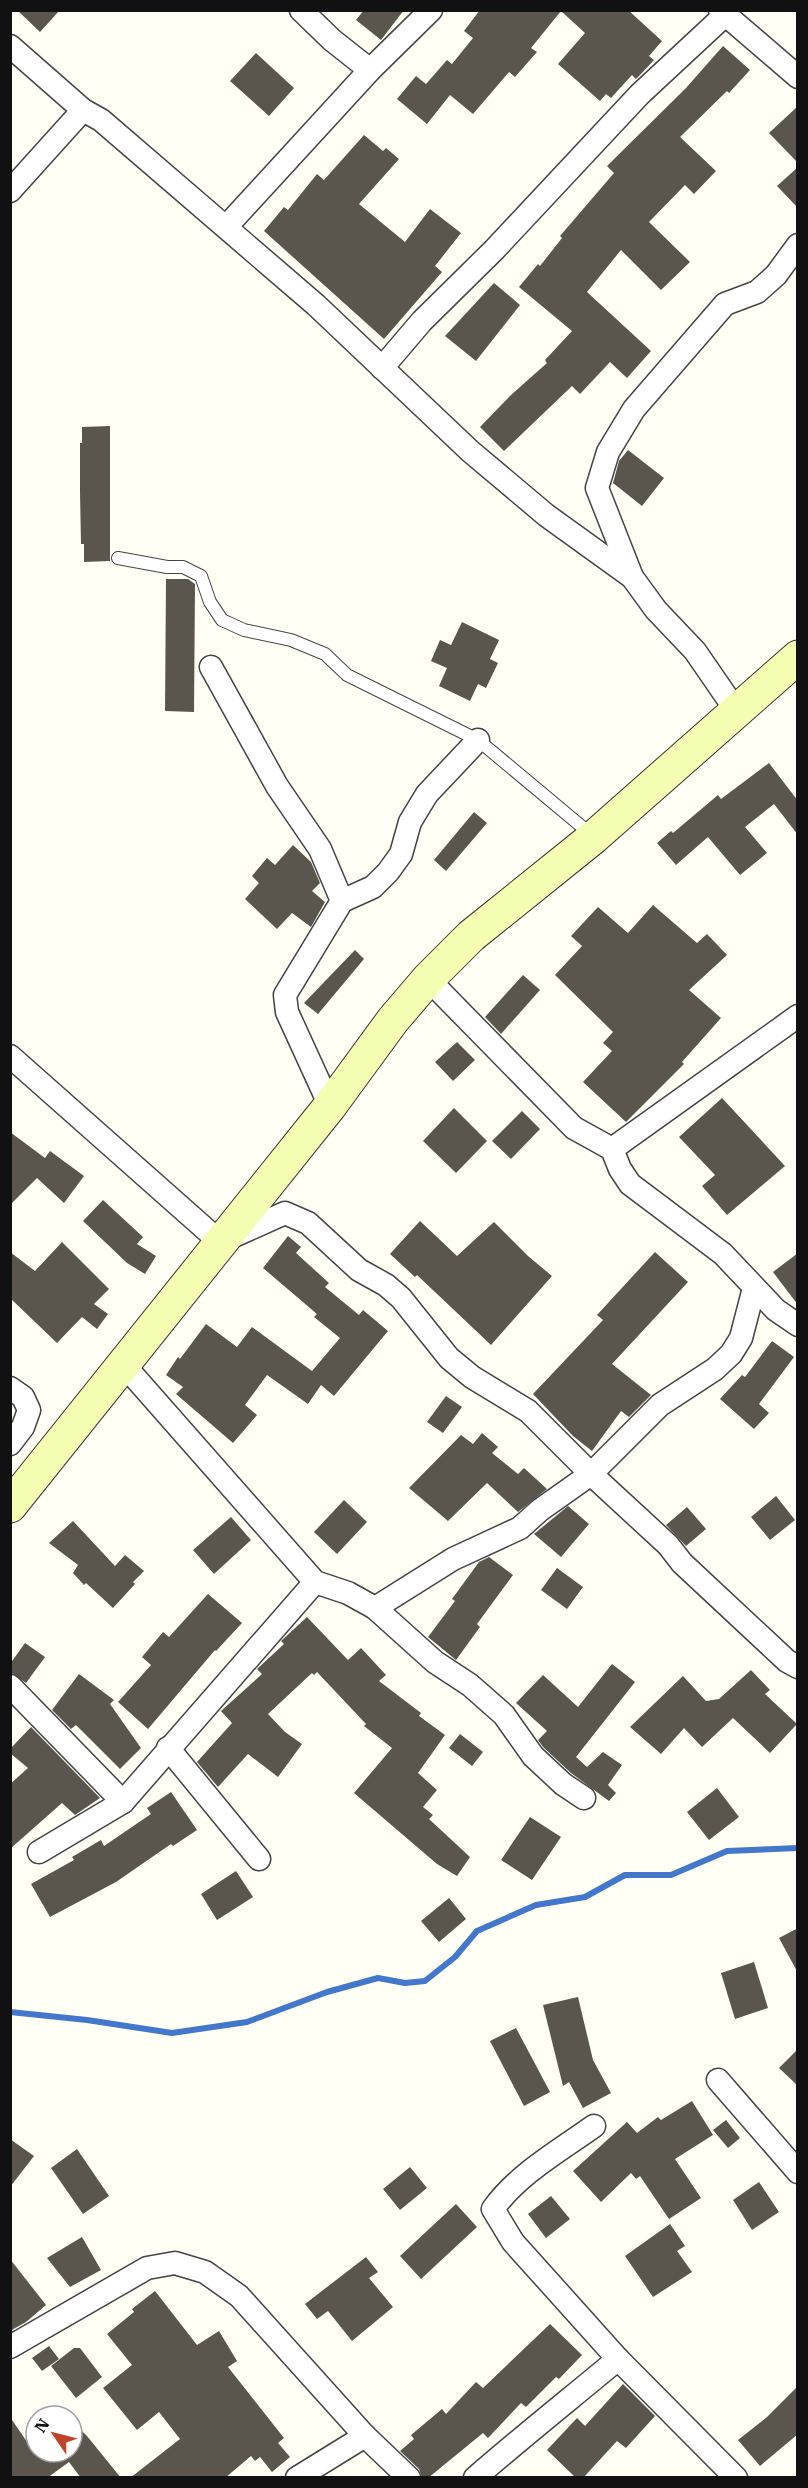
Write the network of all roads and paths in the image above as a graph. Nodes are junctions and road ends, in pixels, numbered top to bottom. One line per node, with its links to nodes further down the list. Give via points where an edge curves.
1 (301, 10): 5 (street)
2 (431, 10): 5 (street)
3 (723, 13): 6 (street); 11 (street, via 640,94 422,321)
4 (10, 46): 7 (street)
5 (370, 70): 9 (street)
6 (798, 77)
7 (83, 110): 8 (street); 9 (street, via 101,120)
8 (10, 191)
9 (226, 227): 11 (street)
10 (798, 245): 13 (street, via 757,292 725,304 634,409 608,452 597,488)
11 (382, 368): 13 (street, via 470,451 546,515)
12 (118, 558): 17 (lane, via 183,567 201,576 210,602 222,620 326,654 347,675)
13 (632, 577): 16 (street, via 656,610 696,651)
14 (798, 657): 16 (main road)
15 (211, 667): 19 (street, via 277,786 320,849)
16 (737, 712): 18 (main road)
17 (477, 740): 18 (lane); 19 (street, via 427,794 410,822 401,854 388,872 373,887)
18 (594, 837): 20 (main road, via 471,936)
19 (342, 901): 23 (street, via 285,995 287,1012)
20 (428, 979): 23 (main road); 24 (street, via 574,1128)
21 (798, 1016): 24 (street)
22 (10, 1056): 25 (street)
23 (330, 1106): 25 (main road)
24 (612, 1149): 26 (street, via 630,1184 723,1254)
25 (220, 1242): 28 (main road); 31 (street, via 285,1213 308,1222 359,1270 401,1298 449,1358 528,1411)
26 (754, 1288): 27 (street); 31 (street, via 741,1338 731,1354 660,1405)
27 (798, 1325)
28 (124, 1365): 32 (main road); 33 (street)
29 (10, 1388): 30 (street, via 23,1398 29,1410 23,1427)
30 (10, 1444)
31 (591, 1474): 34 (street, via 520,1528 453,1559); 35 (street, via 787,1661)
32 (10, 1506)
33 (315, 1582): 34 (street, via 348,1593); 37 (street)
34 (375, 1608): 38 (street, via 435,1662 470,1685 504,1715 533,1756)
35 (798, 1667)
36 (10, 1686): 39 (street)
37 (168, 1748): 39 (street); 41 (street)
38 (584, 1798)
39 (123, 1802): 40 (street)
40 (39, 1852)
41 (259, 1859)
42 (718, 2080): 44 (street)
43 (594, 2126): 46 (street, via 504,2194 493,2209 513,2242)
44 (798, 2172)
45 (10, 2347): 47 (street, via 147,2268 175,2263 205,2272 239,2296)
46 (618, 2359): 50 (street); 51 (street)
47 (365, 2436): 48 (street); 49 (street)
48 (297, 2478)
49 (409, 2478)
50 (475, 2478)
51 (736, 2478)

